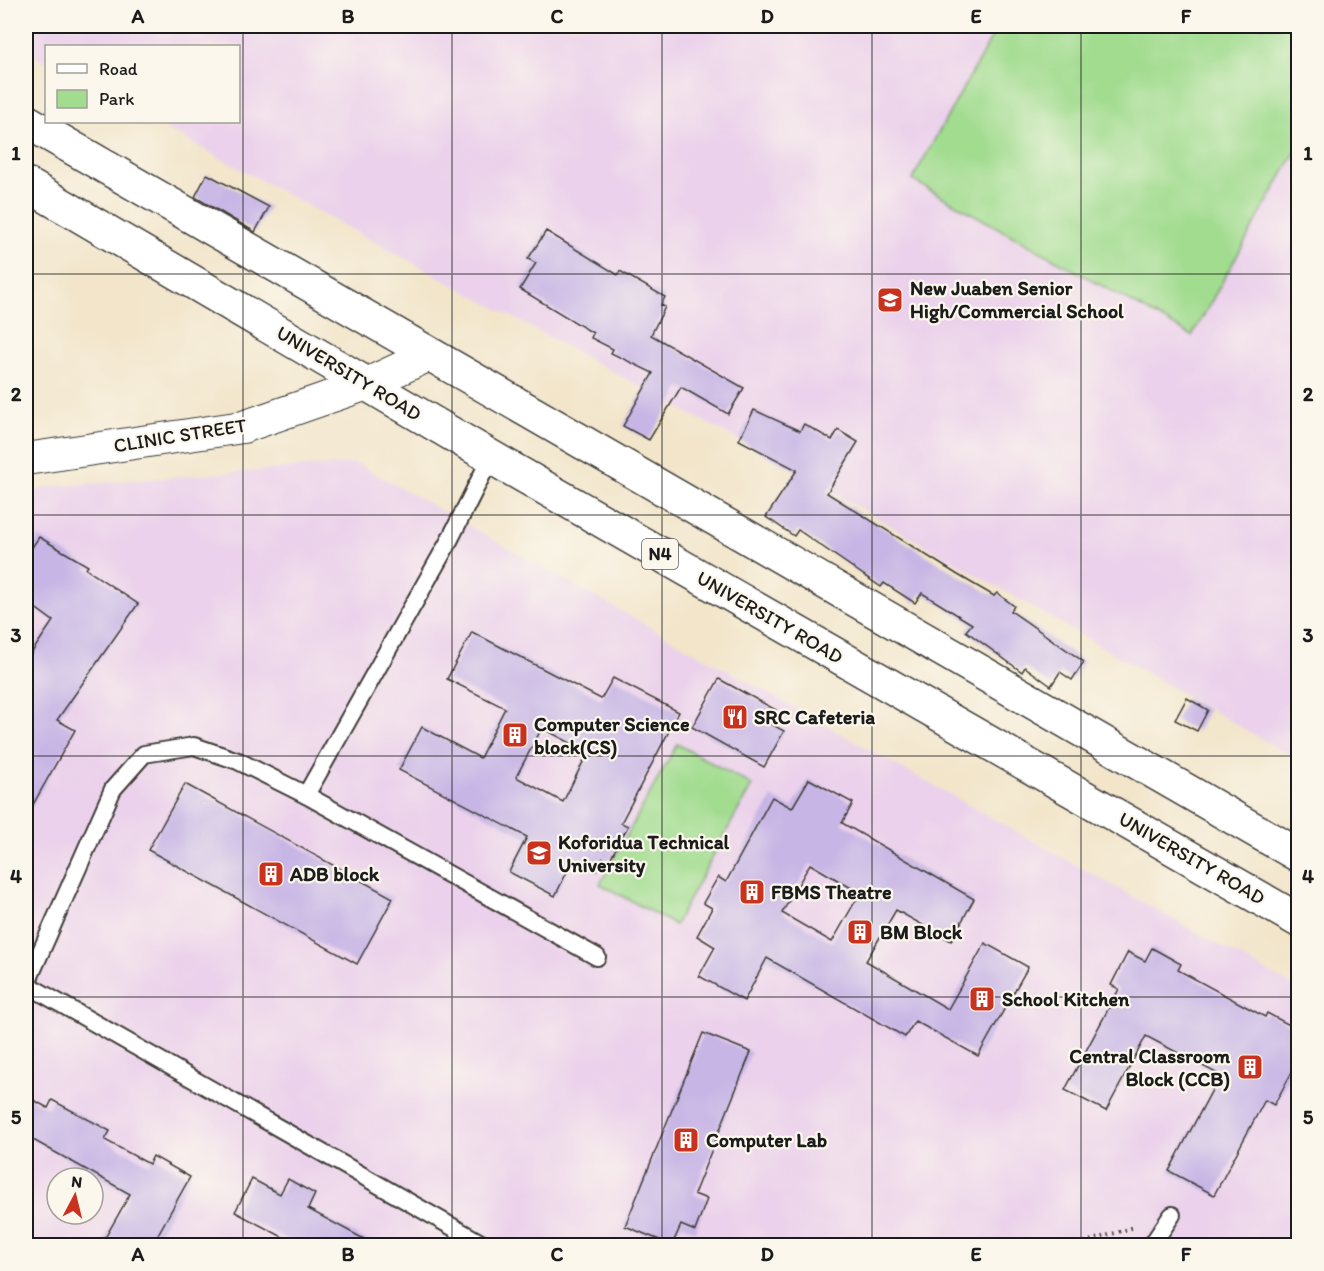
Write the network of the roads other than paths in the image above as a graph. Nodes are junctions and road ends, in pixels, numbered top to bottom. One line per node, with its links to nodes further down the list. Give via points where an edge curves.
1 (26, 121): 3 (highway)
2 (26, 184): 4 (highway, UNIVERSITY ROAD / N4)
3 (429, 355): 4 (street, CLINIC STREET); 8 (highway)
4 (367, 384): 5 (highway, UNIVERSITY ROAD / N4); 6 (street, CLINIC STREET, via 243,428)
5 (491, 457): 7 (lane, via 448,543); 9 (highway, UNIVERSITY ROAD / N4)
6 (26, 459)
7 (306, 795): 10 (lane); 11 (lane, via 238,761 194,746 144,754 113,789)
8 (1299, 855)
9 (1299, 920)
10 (597, 957)
11 (26, 984): 13 (lane)
12 (1172, 1215): 14 (lane)
13 (486, 1245)
14 (1151, 1245)

